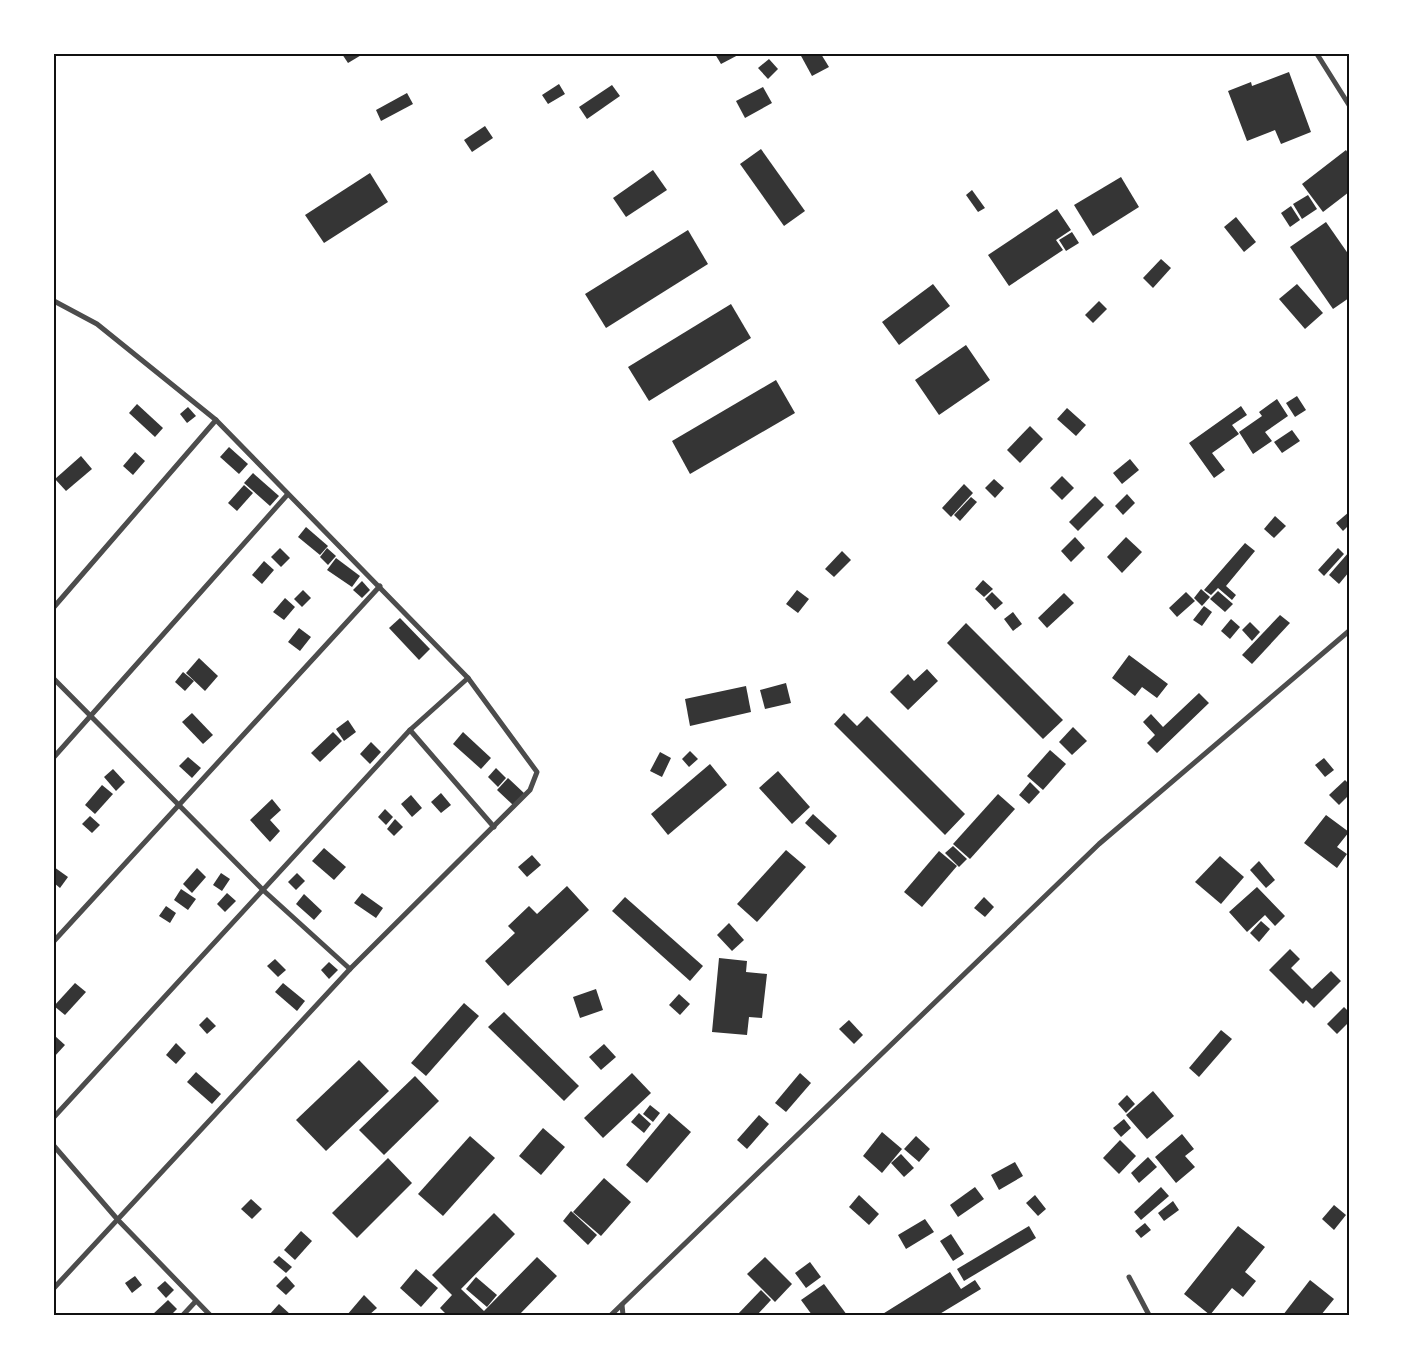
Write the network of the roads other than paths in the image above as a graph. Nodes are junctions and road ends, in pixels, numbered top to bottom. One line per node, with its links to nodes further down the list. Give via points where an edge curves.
1 (1317, 54): 2 (street)
2 (1349, 105)
3 (54, 301): 4 (street, via 97,324)
4 (216, 420): 5 (street); 7 (street)
5 (288, 494): 6 (street); 11 (street)
6 (380, 586): 9 (street); 14 (street)
7 (54, 607)
8 (1349, 631): 25 (street, via 1099,844)
9 (468, 678): 12 (street); 15 (street, via 537,772 530,790)
10 (54, 679): 11 (street)
11 (90, 716): 13 (street); 14 (street)
12 (410, 730): 15 (street); 16 (street)
13 (54, 757)
14 (178, 804): 16 (street); 17 (street)
15 (494, 828): 18 (street)
16 (263, 890): 18 (street); 19 (street)
17 (54, 941)
18 (350, 969): 21 (street)
19 (54, 1117)
20 (54, 1146): 21 (street)
21 (118, 1220): 23 (street); 24 (street)
22 (1128, 1277): 30 (street)
23 (54, 1288)
24 (196, 1301): 26 (street); 27 (street)
25 (622, 1304): 28 (street); 29 (street)
26 (183, 1315)
27 (210, 1315)
28 (611, 1315)
29 (623, 1315)
30 (1149, 1315)

